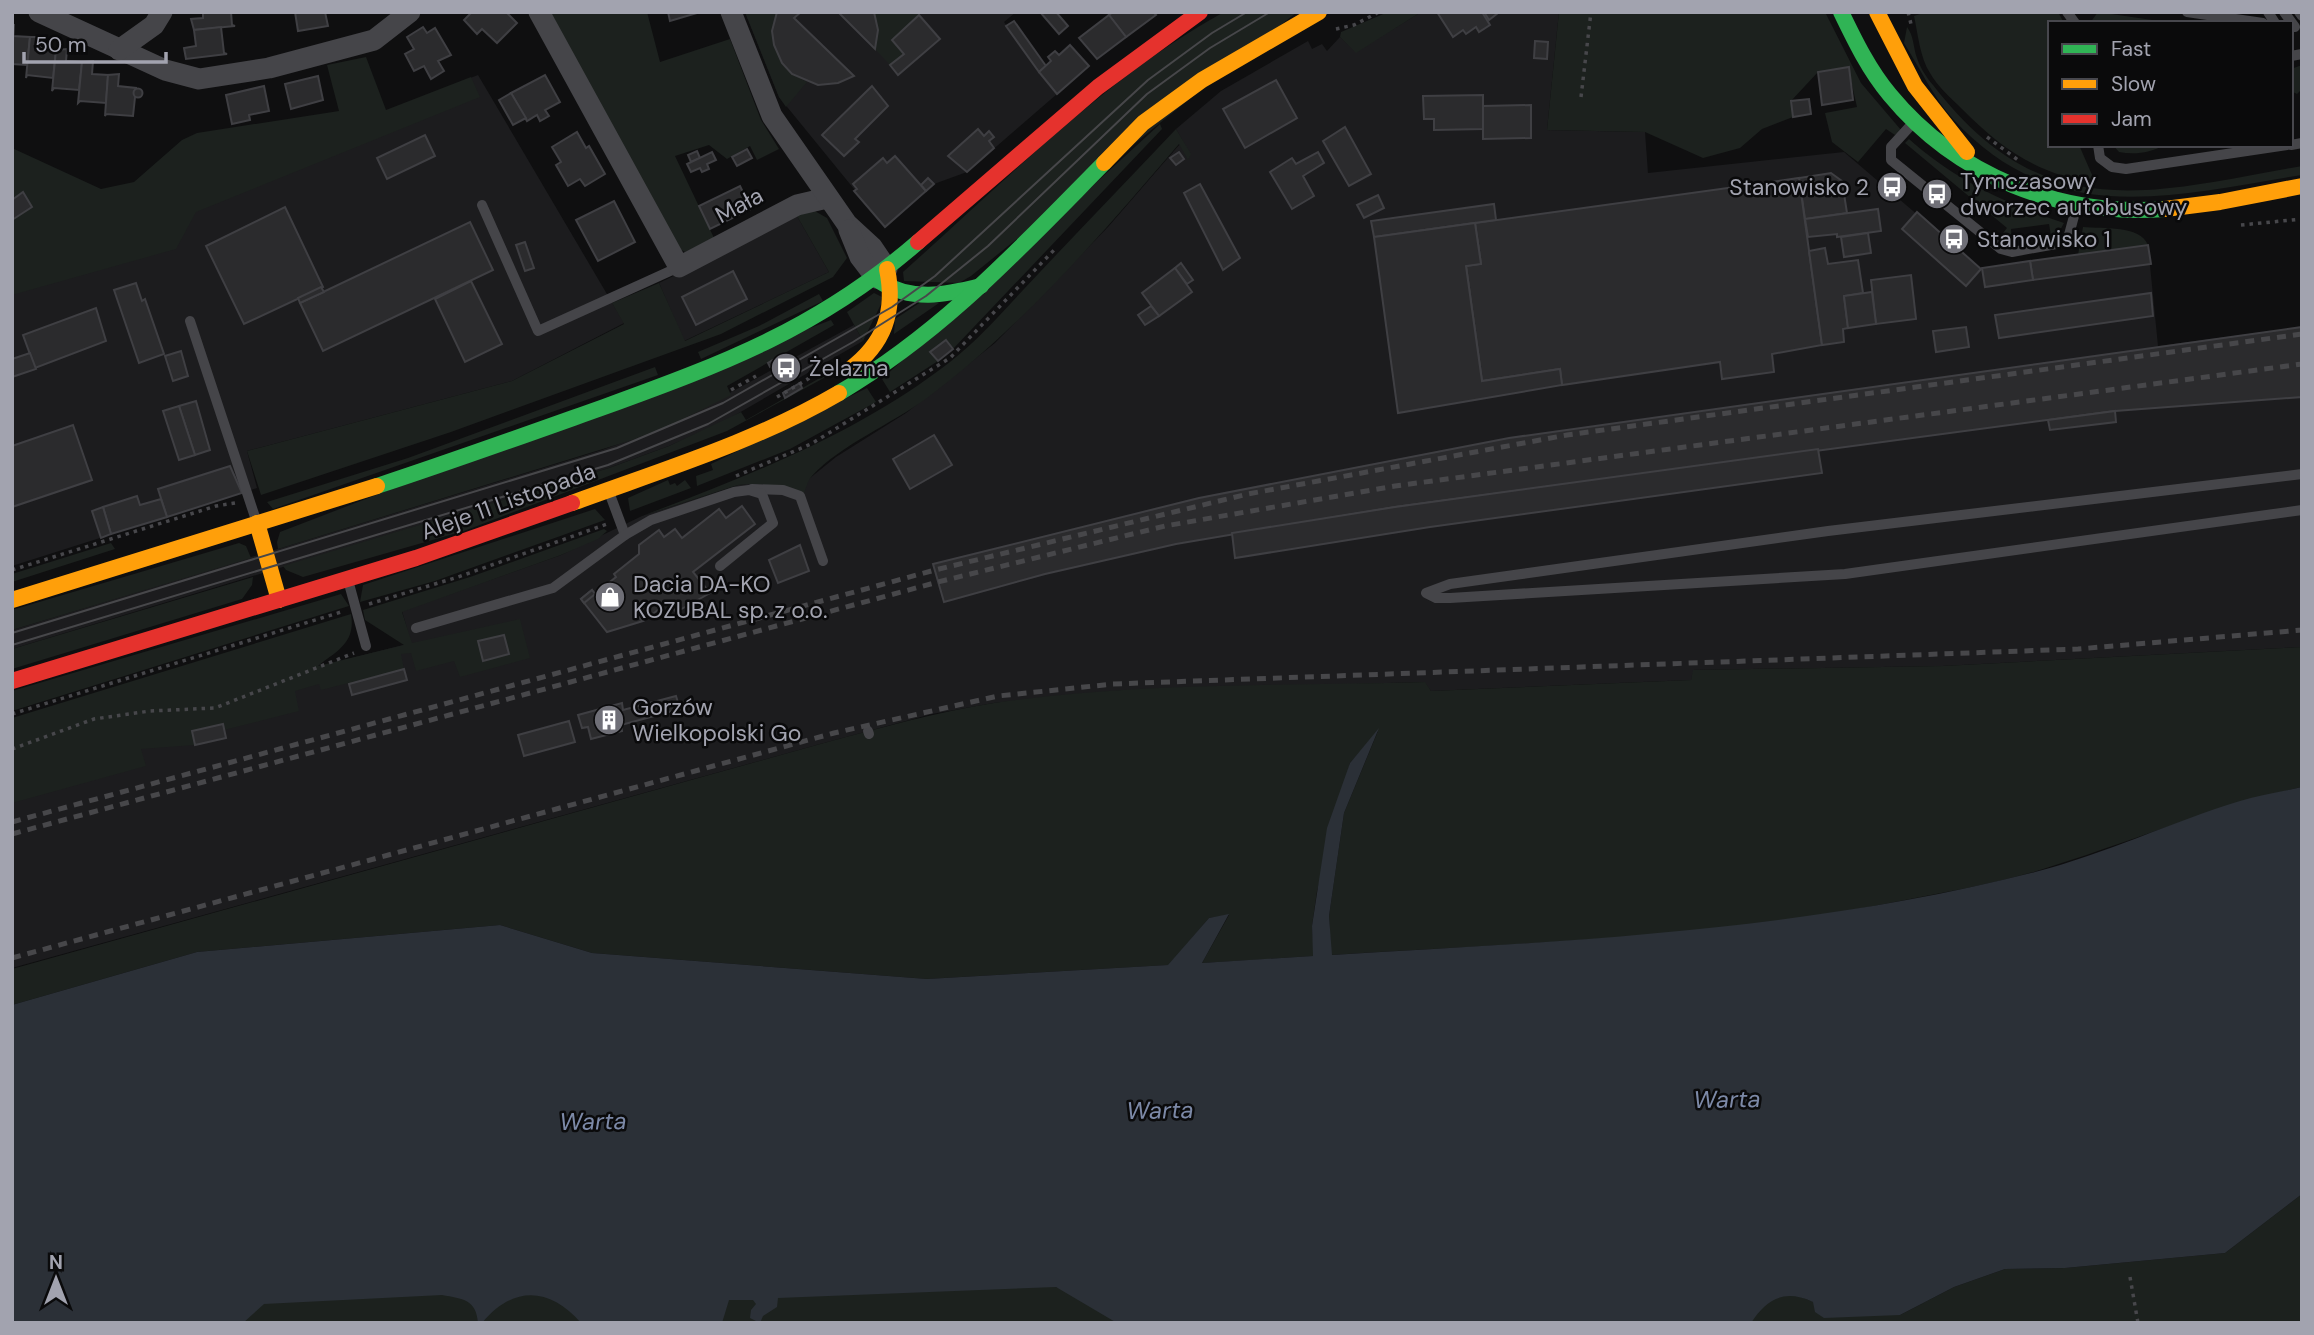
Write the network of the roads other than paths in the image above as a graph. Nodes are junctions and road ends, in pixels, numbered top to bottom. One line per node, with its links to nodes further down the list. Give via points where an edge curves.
1 (39, 12): 17 (street)
2 (162, 12): 17 (street, via 154,24)
3 (410, 12): 17 (street, via 374,40 270,68 199,79)
4 (539, 12): 26 (street)
5 (731, 12): 23 (street, via 772,116)
6 (1200, 12): 27 (main road, via 1087,96)
7 (1319, 12): 28 (main road, Aleje 11 Listopada, via 1202,80 1143,123)
8 (1841, 12): 16 (main road)
9 (1861, 12): 16 (main road)
10 (2187, 12): 12 (lane)
11 (1880, 13): 21 (main road, via 1892,49 1916,92)
12 (2204, 14): 13 (lane)
13 (2221, 15): 14 (lane)
14 (2238, 16): 15 (lane)
15 (2256, 21)
16 (1858, 49): 18 (main road, via 1876,81)
17 (119, 50)
18 (1913, 123): 21 (main road, via 1959,160); 24 (lane, via 1891,147 1891,160 2001,249 2012,252 2067,242)
19 (2098, 147): 20 (lane, via 2100,158 2112,167 2126,169)
20 (2275, 147)
21 (1987, 172): 24 (main road, via 2021,189)
22 (2302, 186): 24 (main road, via 2161,209)
23 (827, 198): 26 (street, Mała, via 797,205); 27 (street, via 847,225 872,247)
24 (2077, 204)
25 (482, 205): 26 (lane, via 538,331)
26 (679, 267)
27 (881, 273): 29 (main road); 36 (main road, via 809,321 729,359 395,481)
28 (982, 286): 29 (main road, via 926,296); 31 (main road, Aleje 11 Listopada, via 933,330 873,373 803,414)
29 (894, 293): 31 (main road, via 889,321 875,351)
30 (190, 321): 36 (lane)
31 (762, 429): 33 (main road, Aleje 11 Listopada)
32 (2302, 474): 35 (lane, via 1828,531 1450,584 1426,593 1450,598 1845,574)
33 (608, 490): 37 (lane); 40 (main road, Aleje 11 Listopada)
34 (749, 490): 37 (lane, via 652,520); 38 (lane, via 783,490 800,496); 39 (lane, via 762,494 773,523)
35 (2302, 510)
36 (257, 523): 41 (main road); 42 (main road)
37 (625, 535): 43 (lane, via 553,588)
38 (823, 561)
39 (720, 566)
40 (348, 580): 42 (main road, Aleje 11 Listopada); 44 (lane)
41 (12, 600)
42 (279, 600): 45 (main road, Aleje 11 Listopada)
43 (416, 628)
44 (366, 646)
45 (12, 681)

